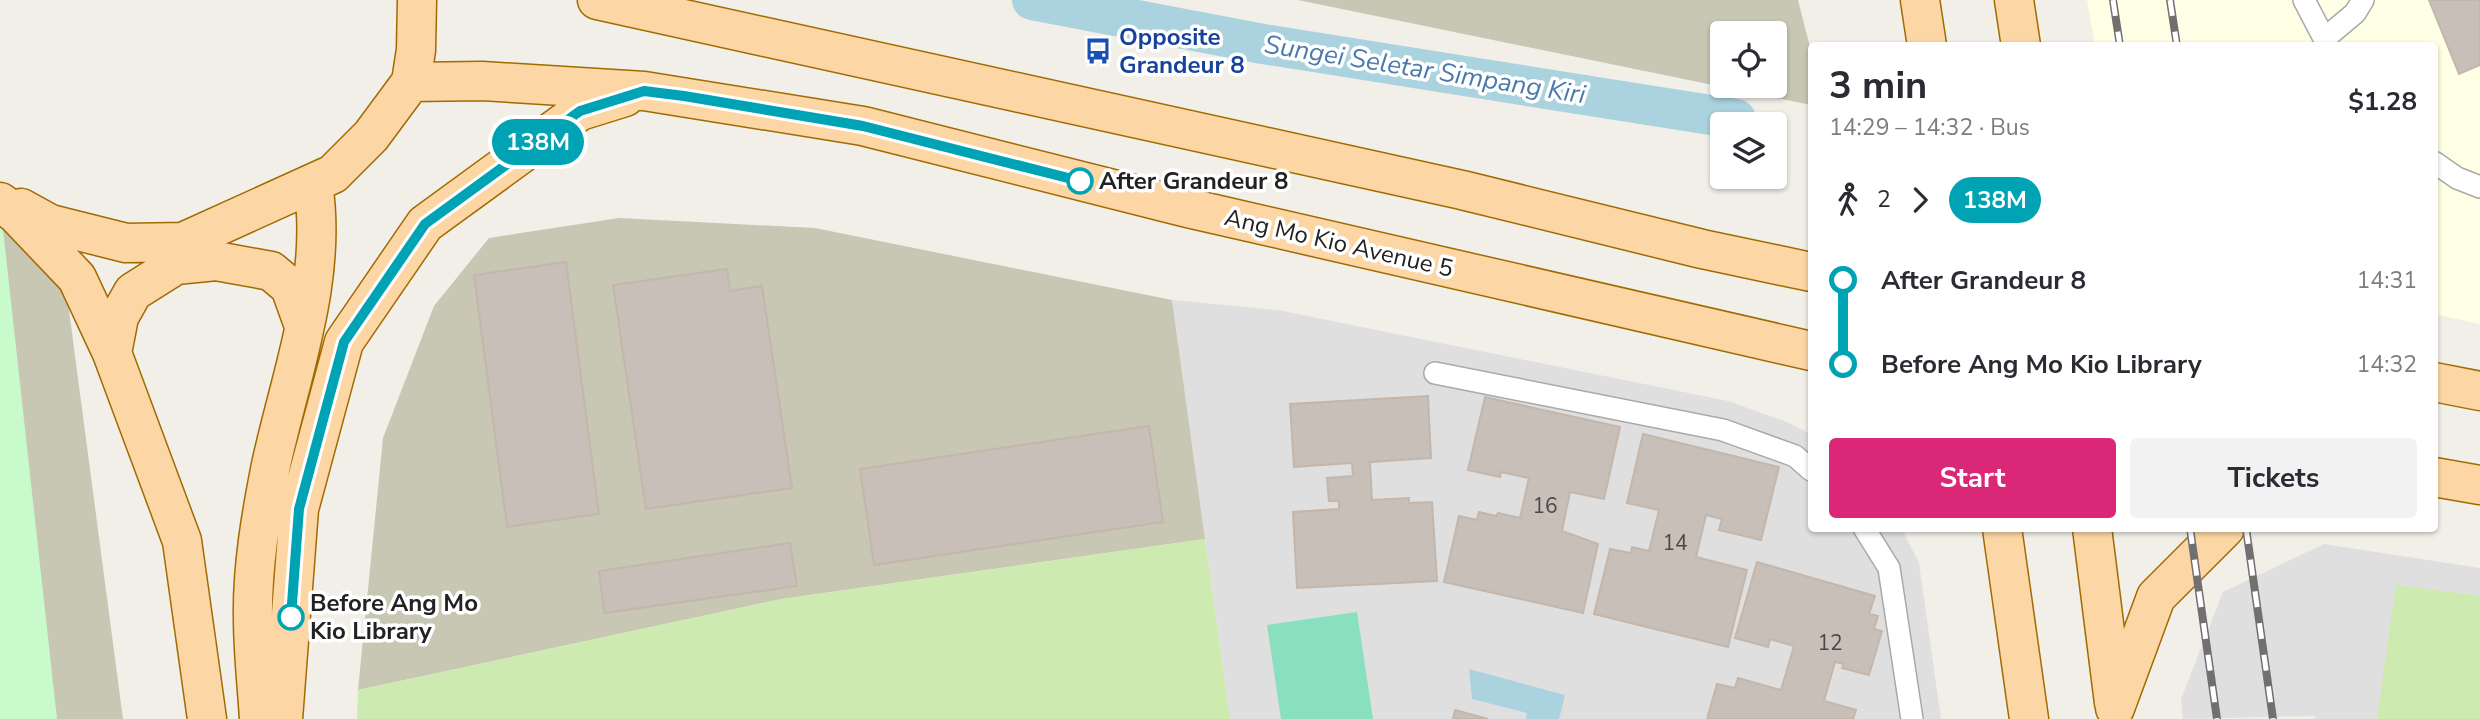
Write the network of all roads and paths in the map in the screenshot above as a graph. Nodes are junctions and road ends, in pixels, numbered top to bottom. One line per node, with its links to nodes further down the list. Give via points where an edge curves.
1 (417, 0): 10 (main road)
2 (597, 0): 17 (main road, via 1448,187)
3 (1920, 0): 7 (main road)
4 (2014, 0): 8 (main road)
5 (2305, 0): 9 (lane)
6 (2363, 0): 9 (lane)
7 (1926, 42)
8 (2020, 42)
9 (2326, 42)
10 (411, 82): 11 (main road, Ang Mo Kio Avenue 5, via 482,81); 13 (main road, via 371,136 333,174)
11 (644, 91): 19 (main road, Ang Mo Kio Avenue 5, via 863,126 1188,208); 38 (main road, via 580,111 425,224 344,342 299,509)
12 (2438, 165): 14 (lane)
13 (313, 184): 15 (main road, via 183,242 126,243 50,224); 18 (main road, via 317,257)
14 (2480, 187)
15 (0, 196)
16 (0, 202): 21 (main road, via 77,278)
17 (1808, 271)
18 (304, 326): 21 (main road, via 290,287 271,271 216,261 176,265 133,292 119,317); 37 (main road, via 271,466 256,561 253,618)
19 (1765, 342): 20 (main road, Ang Mo Kio Avenue 5); 22 (main road)
20 (1808, 350)
21 (112, 353): 36 (main road, via 182,541)
22 (1808, 366)
23 (1435, 373): 26 (lane, via 1723,430 1796,456)
24 (2438, 383): 25 (main road)
25 (2480, 391)
26 (1808, 467)
27 (2438, 478): 28 (main road)
28 (2480, 485)
29 (1866, 532): 39 (lane, via 1889,568)
30 (1977, 532): 34 (main road)
31 (2003, 532): 34 (main road)
32 (2092, 532): 35 (main road)
33 (2221, 532): 35 (main road, via 2156,597)
34 (2015, 629): 40 (main road)
35 (2115, 713)
36 (207, 719)
37 (259, 719)
38 (283, 719)
39 (1912, 719)
40 (2029, 719)

